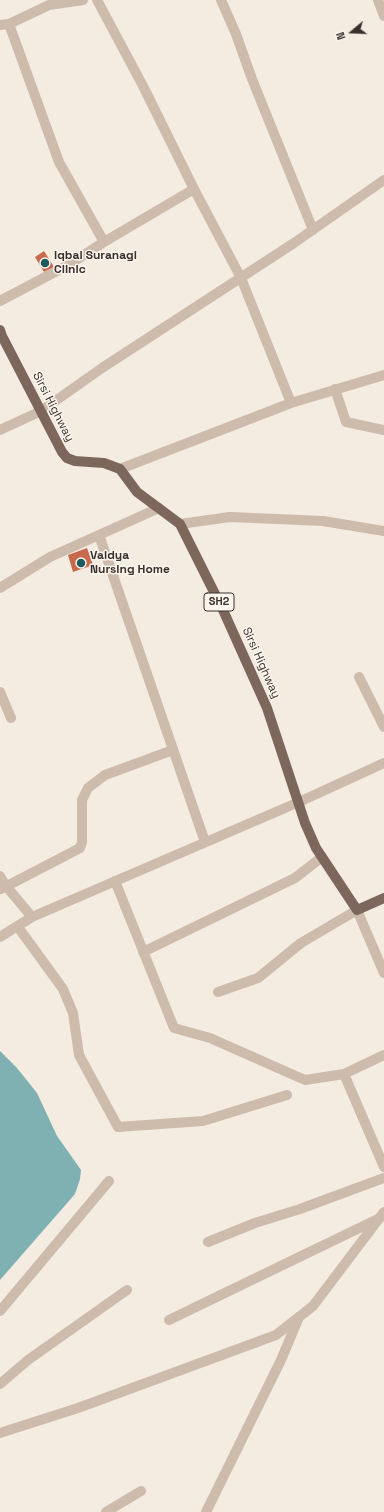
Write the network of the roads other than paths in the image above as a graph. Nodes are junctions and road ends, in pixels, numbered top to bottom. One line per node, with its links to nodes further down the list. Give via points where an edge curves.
1 (83, 0): 5 (street)
2 (97, 0): 9 (street)
3 (220, 0): 10 (street, via 236,34)
4 (378, 0): 6 (street)
5 (48, 2): 7 (street)
6 (384, 16)
7 (4, 25): 11 (street, via 59,162)
8 (384, 180): 10 (street)
9 (194, 189): 11 (street); 12 (street)
10 (313, 230): 12 (street)
11 (104, 242): 13 (street, via 70,264)
12 (241, 278): 17 (street); 18 (street, via 102,368)
13 (0, 301)
14 (0, 330): 18 (main road, Sirsi Highway)
15 (384, 374): 16 (street)
16 (335, 389): 17 (street); 20 (street, via 346,422)
17 (291, 403): 21 (street)
18 (41, 411): 19 (street); 21 (main road, Sirsi Highway, via 67,458 104,463)
19 (0, 430)
20 (384, 430)
21 (120, 469): 22 (main road, Sirsi Highway / SH2, via 137,492)
22 (159, 508): 23 (main road, Sirsi Highway / SH2); 25 (street)
23 (180, 524): 24 (street, via 230,517 323,521); 33 (main road, Sirsi Highway / SH2, via 223,610 267,708)
24 (384, 531)
25 (99, 535): 26 (street, via 50,557); 31 (street)
26 (0, 588)
27 (359, 677): 30 (street)
28 (0, 692): 29 (street)
29 (11, 718)
30 (384, 727)
31 (173, 750): 34 (street); 38 (street, via 105,775 88,788 82,800 80,848)
32 (384, 763): 33 (street)
33 (299, 802): 34 (street); 35 (main road, Sirsi Highway / SH2, via 305,824)
34 (205, 842): 37 (street)
35 (322, 857): 40 (main road, Sirsi Highway / SH2); 44 (street, via 288,882)
36 (0, 876): 38 (street)
37 (115, 881): 41 (street); 44 (street)
38 (3, 887): 41 (street)
39 (384, 898): 40 (main road)
40 (357, 910): 45 (street); 46 (street, via 301,943 258,978)
41 (32, 917): 42 (street)
42 (18, 926): 43 (street); 49 (street, via 63,989 73,1013 79,1055 118,1127 203,1120)
43 (0, 937)
44 (143, 952): 48 (street, via 174,1028 210,1038 305,1080)
45 (384, 973)
46 (218, 992)
47 (384, 1055): 48 (street)
48 (344, 1074): 50 (street)
49 (287, 1095)
50 (384, 1167)
51 (384, 1178): 54 (street, via 254,1223)
52 (109, 1181): 56 (street)
53 (382, 1215): 57 (street, via 313,1306); 58 (street)
54 (208, 1242)
55 (127, 1290): 59 (street, via 28,1360)
56 (0, 1311)
57 (299, 1317): 60 (street, via 276,1335 78,1408); 63 (street, via 281,1360)
58 (169, 1320)
59 (0, 1384)
60 (0, 1433)
61 (141, 1491): 62 (street)
62 (106, 1512)
63 (206, 1512)

